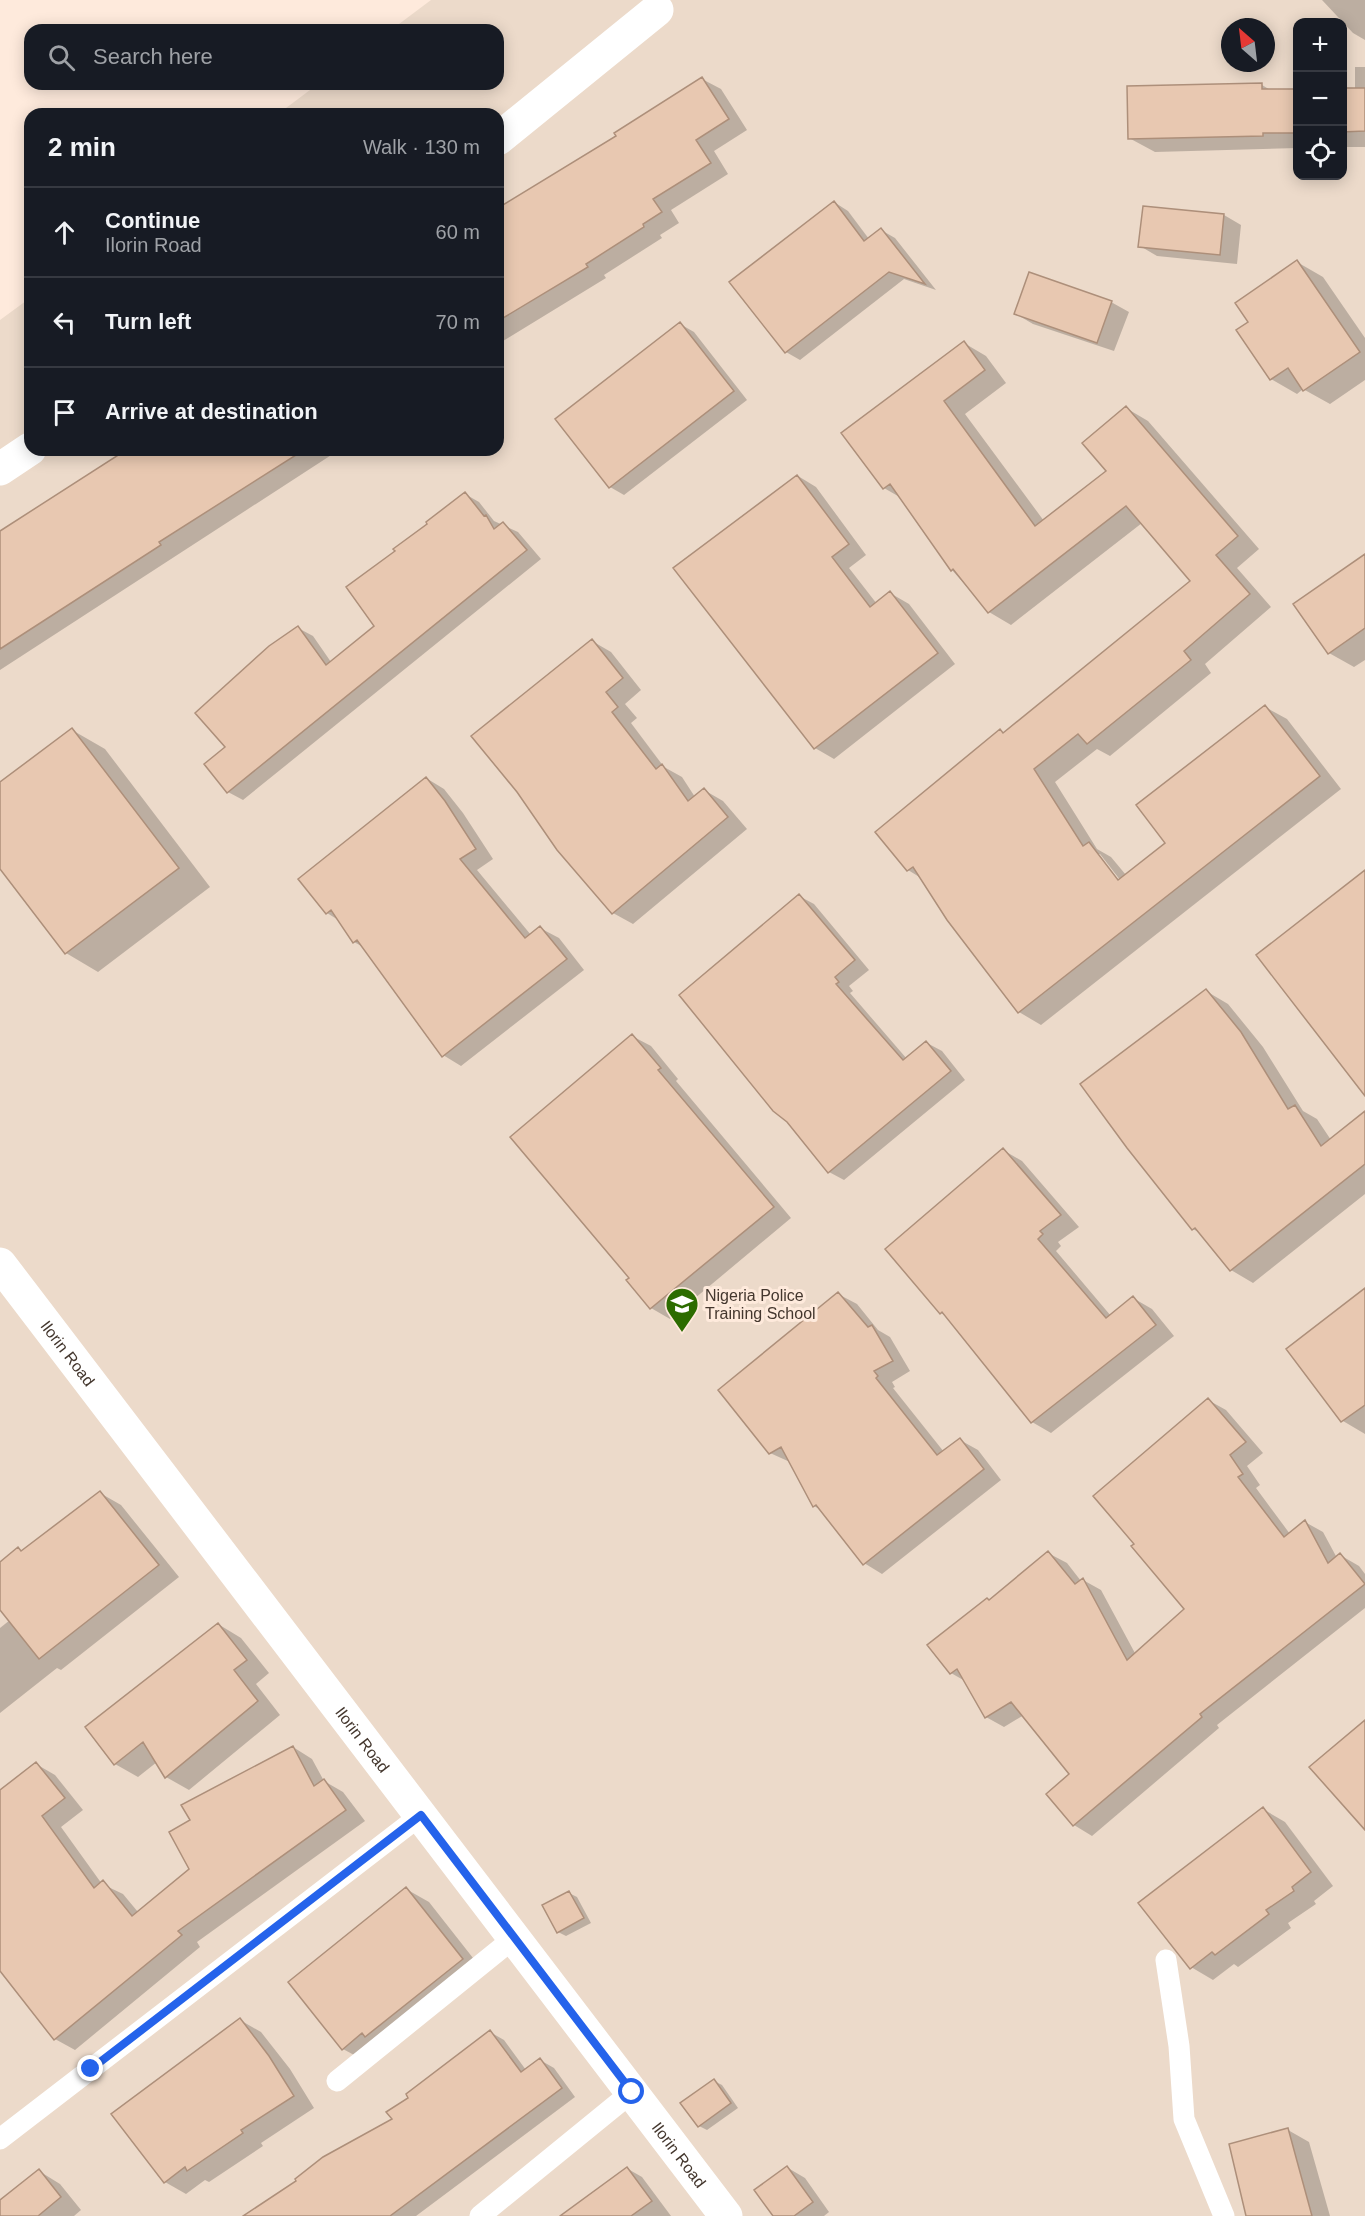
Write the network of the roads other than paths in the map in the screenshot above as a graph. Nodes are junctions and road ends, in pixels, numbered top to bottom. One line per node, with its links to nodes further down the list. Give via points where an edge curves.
1 (657, 10): 2 (street)
2 (504, 134)
3 (24, 453): 4 (street)
4 (0, 469)
5 (0, 1264): 6 (street, Ilorin Road)
6 (421, 1815): 7 (street, Ilorin Road); 11 (lane)
7 (514, 1938): 9 (lane); 10 (street, Ilorin Road)
8 (1166, 1960): 14 (lane, via 1179,2046 1184,2120)
9 (338, 2081)
10 (632, 2092): 12 (lane); 13 (street, Ilorin Road)
11 (0, 2139)
12 (480, 2216)
13 (726, 2216)
14 (1224, 2216)

